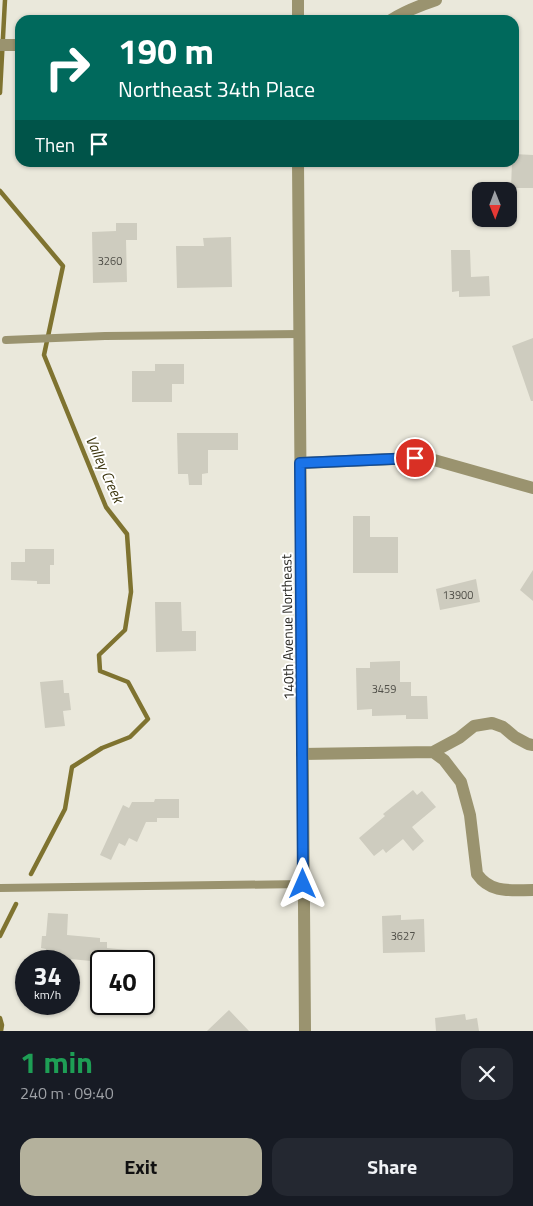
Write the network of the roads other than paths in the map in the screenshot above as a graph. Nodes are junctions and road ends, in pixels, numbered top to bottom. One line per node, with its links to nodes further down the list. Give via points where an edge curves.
1 (298, 0): 3 (street)
2 (436, 0): 4 (street)
3 (298, 15)
4 (400, 15)
5 (298, 167): 6 (street, 140th Avenue Northeast)
6 (300, 334): 7 (lane); 8 (street, 140th Avenue Northeast)
7 (6, 340)
8 (300, 463): 9 (street, via 434,460); 12 (street, 140th Avenue Northeast)
9 (533, 488)
10 (533, 745): 11 (street, via 492,723 474,726 460,738)
11 (433, 752): 12 (street); 15 (street, via 444,760 461,782 470,814 477,874 494,888)
12 (302, 754): 13 (street, 140th Avenue Northeast)
13 (303, 884): 14 (lane); 16 (street, 140th Avenue Northeast)
14 (0, 888)
15 (533, 890)
16 (304, 1031)

